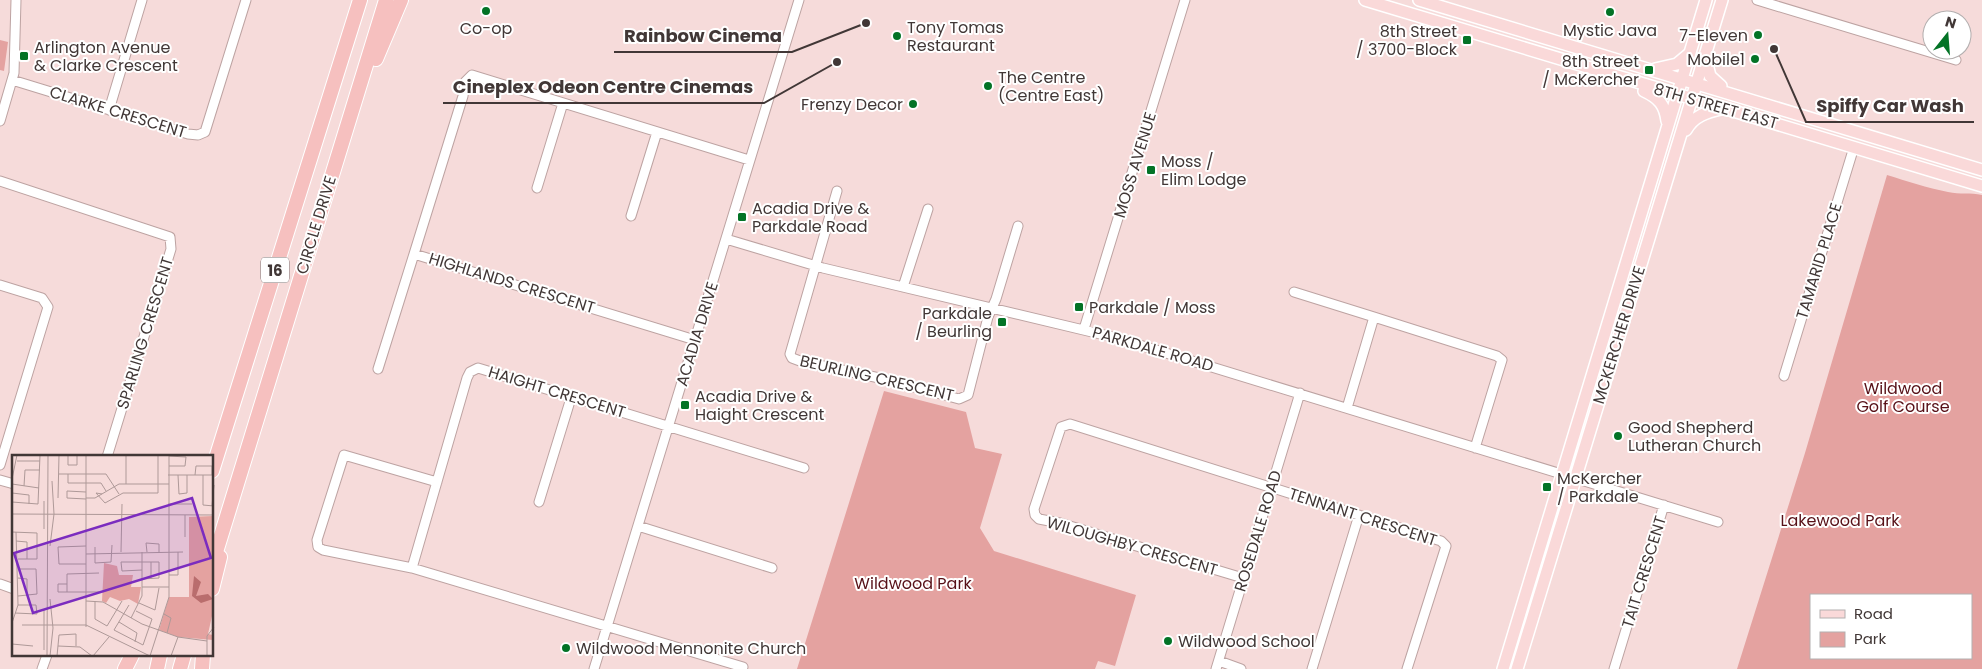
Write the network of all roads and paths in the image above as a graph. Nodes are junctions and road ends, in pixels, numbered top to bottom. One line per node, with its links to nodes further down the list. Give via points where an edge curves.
1 (16, 0): 22 (street)
2 (142, 0): 29 (street)
3 (246, 0): 29 (street, CLARKE CRESCENT, via 205,132 188,134)
4 (350, 0): 18 (highway, via 337,57)
5 (360, 0): 18 (highway, CIRCLE DRIVE / 16)
6 (386, 0): 36 (highway, CIRCLE DRIVE / 16)
7 (401, 0): 36 (highway)
8 (799, 0): 35 (street, ACADIA DRIVE)
9 (1185, 0): 53 (street, MOSS AVENUE)
10 (1365, 0): 20 (main road, 8TH STREET EAST)
11 (1419, 0): 19 (main road, 8TH STREET EAST)
12 (1706, 0): 16 (main road, MCKERCHER DRIVE)
13 (1722, 0): 17 (main road, MCKERCHER DRIVE)
14 (1757, 0): 15 (street)
15 (1922, 50)
16 (1689, 54): 19 (main road, via 1677,64); 21 (main road, MCKERCHER DRIVE)
17 (1705, 55): 23 (main road, MCKERCHER DRIVE); 24 (main road, via 1712,80)
18 (338, 69): 65 (highway, CIRCLE DRIVE / 16)
19 (1649, 70): 21 (main road, 8TH STREET EAST)
20 (1616, 76): 25 (main road, 8TH STREET EAST); 31 (main road, via 1657,97 1666,108)
21 (1682, 78): 23 (main road, 8TH STREET EAST); 25 (main road, MCKERCHER DRIVE)
22 (12, 80): 29 (street, CLARKE CRESCENT); 30 (street)
23 (1697, 82): 24 (main road, 8TH STREET EAST); 26 (main road, MCKERCHER DRIVE)
24 (1729, 92): 37 (main road, 8TH STREET EAST)
25 (1676, 95): 26 (main road, 8TH STREET EAST); 31 (main road, MCKERCHER DRIVE)
26 (1692, 99): 28 (main road, 8TH STREET EAST); 33 (main road, MCKERCHER DRIVE)
27 (563, 103): 32 (street, HIGHLANDS CRESCENT); 40 (street); 46 (street, HIGHLANDS CRESCENT, via 472,75 465,82)
28 (1725, 107): 33 (main road, via 1699,116 1690,123); 34 (main road, 8TH STREET EAST)
29 (109, 110)
30 (0, 122)
31 (1667, 128): 67 (main road, MCKERCHER DRIVE)
32 (656, 132): 35 (street, HIGHLANDS CRESCENT); 43 (street)
33 (1678, 142): 68 (main road, MCKERCHER DRIVE)
34 (1854, 147): 39 (main road, 8TH STREET EAST); 56 (street, TAMARID PLACE)
35 (749, 160): 45 (street, ACADIA DRIVE)
36 (335, 162): 61 (highway, CIRCLE DRIVE / 16)
37 (1982, 170)
38 (0, 181): 63 (street, SPARLING CRESCENT, via 170,236 170,249)
39 (1982, 186)
40 (537, 188)
41 (837, 191): 47 (street)
42 (928, 209): 49 (street)
43 (631, 216)
44 (1018, 226): 51 (street)
45 (726, 239): 47 (street, PARKDALE ROAD); 54 (street, ACADIA DRIVE)
46 (414, 254): 54 (street, HIGHLANDS CRESCENT); 55 (street)
47 (815, 266): 49 (street, PARKDALE ROAD); 51 (street, BEURLING CRESCENT, via 790,349 792,358 959,399 968,395)
48 (0, 285): 64 (street, via 42,298 48,307)
49 (903, 287): 51 (street, PARKDALE ROAD)
50 (1294, 292): 52 (street)
51 (992, 308): 53 (street, PARKDALE ROAD)
52 (1374, 317): 59 (street); 62 (street, via 1502,360)
53 (1084, 329): 57 (street, PARKDALE ROAD)
54 (695, 340): 60 (street, ACADIA DRIVE)
55 (378, 369)
56 (1784, 376)
57 (1300, 393): 59 (street, PARKDALE ROAD); 70 (street, ROSEDALE ROAD)
58 (570, 398): 60 (street, HAIGHT CRESCENT); 69 (street, HAIGHT CRESCENT, via 474,369 467,378); 71 (street)
59 (1347, 408): 62 (street, PARKDALE ROAD)
60 (669, 427): 66 (street, HAIGHT CRESCENT); 75 (street, ACADIA DRIVE)
61 (252, 438): 76 (highway, CIRCLE DRIVE / 16); 80 (highway)
62 (1475, 448): 67 (street, PARKDALE ROAD)
63 (107, 455)
64 (0, 465)
65 (214, 465)
66 (804, 468)
67 (1562, 474): 68 (street, PARKDALE ROAD); 100 (main road, MCKERCHER DRIVE)
68 (1575, 478): 72 (street, TAIT CRESCENT); 101 (main road, MCKERCHER DRIVE)
69 (437, 482): 77 (street, HAIGHT CRESCENT); 77 (street, via 344,455 317,540 318,548 323,550)
70 (1271, 488): 73 (street, TENNANT CRESCENT); 79 (street, ROSEDALE ROAD); 79 (street, WILOUGHBY CRESCENT, via 1070,424 1060,427 1054,444 1034,509 1034,515 1039,519)
71 (539, 502)
72 (1664, 505): 74 (street); 102 (street, TAIT CRESCENT)
73 (1359, 515): 98 (street); 99 (street, TENNANT CRESCENT, via 1446,546)
74 (1718, 522)
75 (638, 526): 78 (street); 83 (street, ACADIA DRIVE)
76 (214, 559)
77 (412, 568): 83 (street)
78 (772, 568)
79 (1243, 578): 89 (street, ROSEDALE ROAD)
80 (214, 581)
81 (0, 584): 82 (street)
82 (12, 588)
83 (607, 626): 90 (street); 96 (street, ACADIA DRIVE)
84 (46, 656): 91 (street)
85 (132, 656): 92 (highway)
86 (160, 656): 93 (highway)
87 (184, 656): 94 (highway)
88 (203, 656): 95 (highway)
89 (1218, 665): 97 (street)
90 (742, 667)
91 (42, 669)
92 (125, 669)
93 (157, 669)
94 (180, 669)
95 (202, 669)
96 (594, 669)
97 (1242, 669)
98 (1312, 669)
99 (1407, 669)
100 (1503, 669)
101 (1517, 669)
102 (1614, 669)

